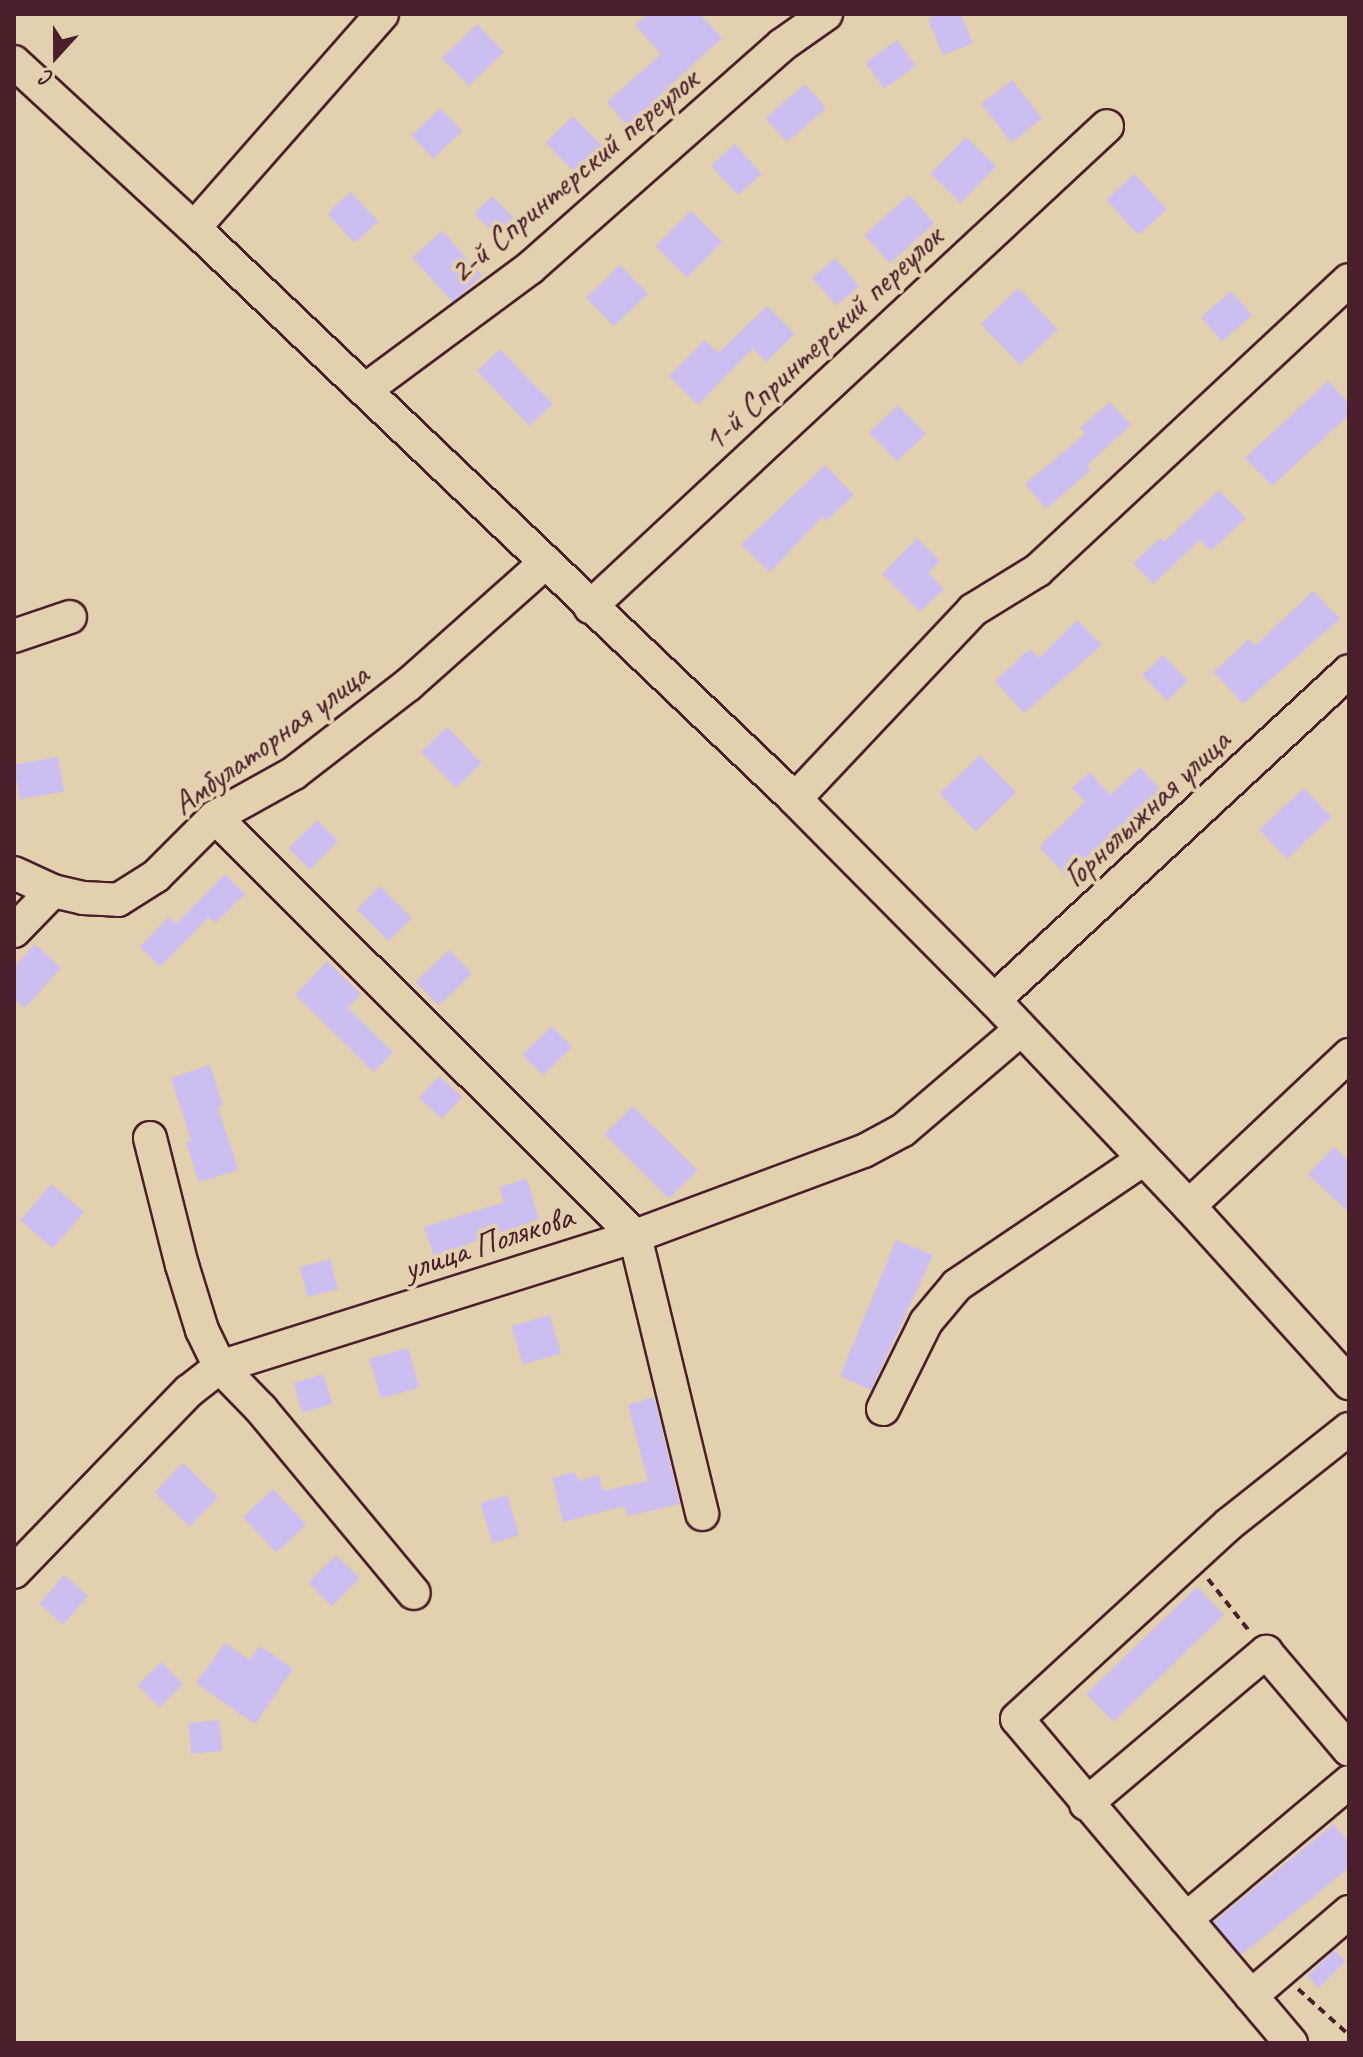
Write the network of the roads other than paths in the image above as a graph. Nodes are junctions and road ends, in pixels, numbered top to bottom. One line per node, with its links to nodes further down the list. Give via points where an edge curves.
1 (382, 14): 5 (street)
2 (826, 14): 7 (street, 2-й Спринтерский переулок, via 782,45 530,268)
3 (14, 62): 5 (street)
4 (1107, 126): 9 (street, 1-й Спринтерский переулок)
5 (194, 228): 7 (street)
6 (1349, 280): 13 (street, via 1038,570 973,610)
7 (365, 390): 8 (street)
8 (545, 563): 9 (street); 14 (street, Амбулаторная улица, via 396,695 294,773)
9 (590, 607): 13 (street)
10 (70, 617): 11 (street)
11 (14, 636)
12 (1349, 671): 18 (street, Горнолыжная улица)
13 (795, 799): 18 (street)
14 (215, 817): 16 (street, Амбулаторная улица, via 156,876 118,900); 24 (street)
15 (14, 873): 16 (street, Амбулаторная улица)
16 (53, 891): 17 (street)
17 (14, 931)
18 (994, 1000): 19 (street)
19 (1020, 1030): 22 (street); 24 (street, улица Полякова, via 903,1130 864,1151)
20 (1349, 1055): 23 (street)
21 (150, 1138): 25 (street, via 182,1265)
22 (1142, 1160): 23 (street); 27 (street, via 957,1285 926,1322)
23 (1189, 1206): 26 (street)
24 (635, 1236): 25 (street, улица Полякова); 29 (street)
25 (220, 1367): 30 (street, улица Полякова, via 189,1391); 31 (street)
26 (1349, 1383)
27 (883, 1409)
28 (1349, 1429): 34 (street, via 1192,1558 1017,1719)
29 (702, 1514)
30 (14, 1572)
31 (414, 1593)
32 (1349, 1750): 34 (street, via 1266,1652)
33 (1349, 1782): 36 (street)
34 (1086, 1804): 36 (street)
35 (1349, 1912): 37 (street)
36 (1186, 1919): 37 (street)
37 (1251, 1996): 38 (street)
38 (1291, 2043)

